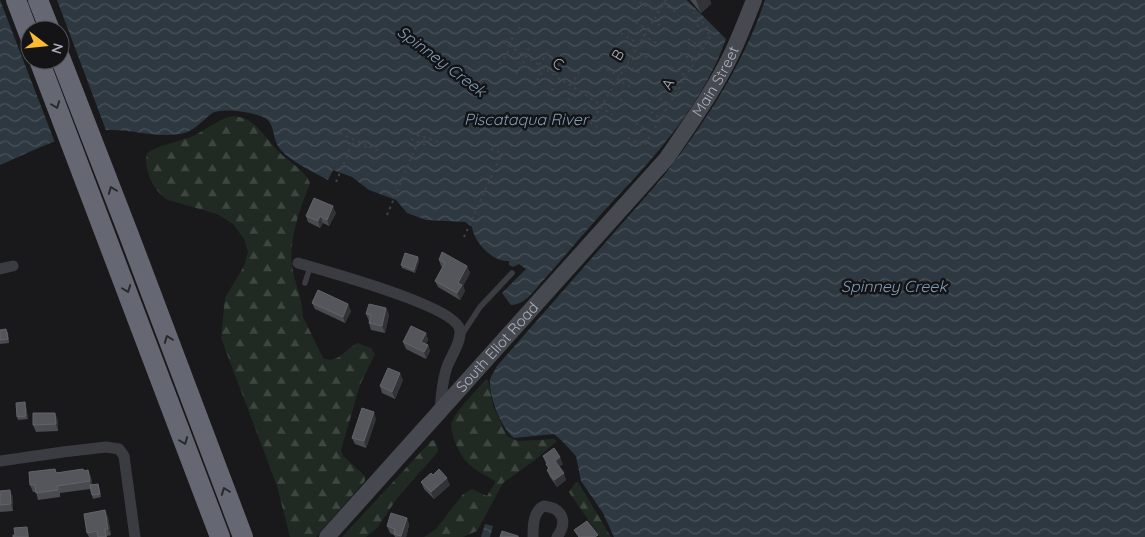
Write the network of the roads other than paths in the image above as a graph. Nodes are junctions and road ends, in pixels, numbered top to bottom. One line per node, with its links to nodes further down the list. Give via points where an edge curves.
1 (16, 0): 4 (highway)
2 (38, 0): 5 (highway)
3 (754, 0): 8 (main road, Main Street, via 717,81)
4 (24, 20)
5 (46, 20)
6 (43, 70): 19 (highway, one-way to 19)
7 (65, 70): 20 (highway, one-way to 7)
8 (666, 158): 16 (main road, South Eliot Road)
9 (298, 263): 11 (street)
10 (13, 266): 12 (street)
11 (310, 267): 14 (lane); 15 (street, via 421,302 454,321 460,329)
12 (0, 269)
13 (512, 274): 15 (lane, via 486,300)
14 (306, 283)
15 (460, 338): 16 (street, via 447,366)
16 (440, 412): 21 (main road, South Eliot Road)
17 (0, 461): 18 (street, via 106,447 119,449 125,462)
18 (135, 537)
19 (220, 537)
20 (243, 537)
21 (327, 537)
22 (533, 537): 23 (street, via 535,517 544,506 557,510 563,520)
23 (557, 537)

